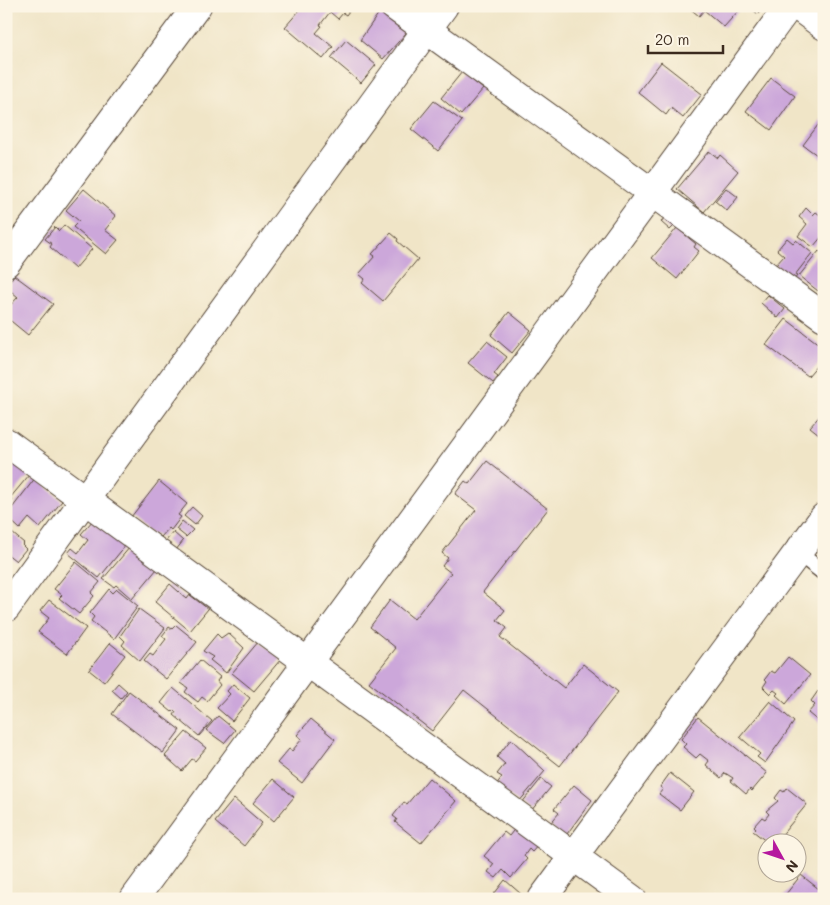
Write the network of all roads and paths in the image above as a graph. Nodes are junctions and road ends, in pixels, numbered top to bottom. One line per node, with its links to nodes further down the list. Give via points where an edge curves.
1 (197, 6): 9 (street)
2 (394, 6): 7 (street)
3 (444, 6): 7 (street)
4 (789, 6): 8 (street)
5 (797, 6): 6 (street)
6 (824, 26)
7 (427, 30): 8 (street); 12 (street)
8 (652, 193): 10 (street); 17 (street)
9 (6, 263)
10 (824, 317)
11 (6, 442): 12 (street)
12 (85, 500): 16 (street); 17 (street)
13 (824, 517): 14 (street)
14 (798, 552): 15 (lane); 18 (street)
15 (824, 573)
16 (6, 608)
17 (308, 662): 18 (street); 19 (street)
18 (574, 856): 20 (street); 21 (street)
19 (134, 899)
20 (542, 899)
21 (632, 899)

